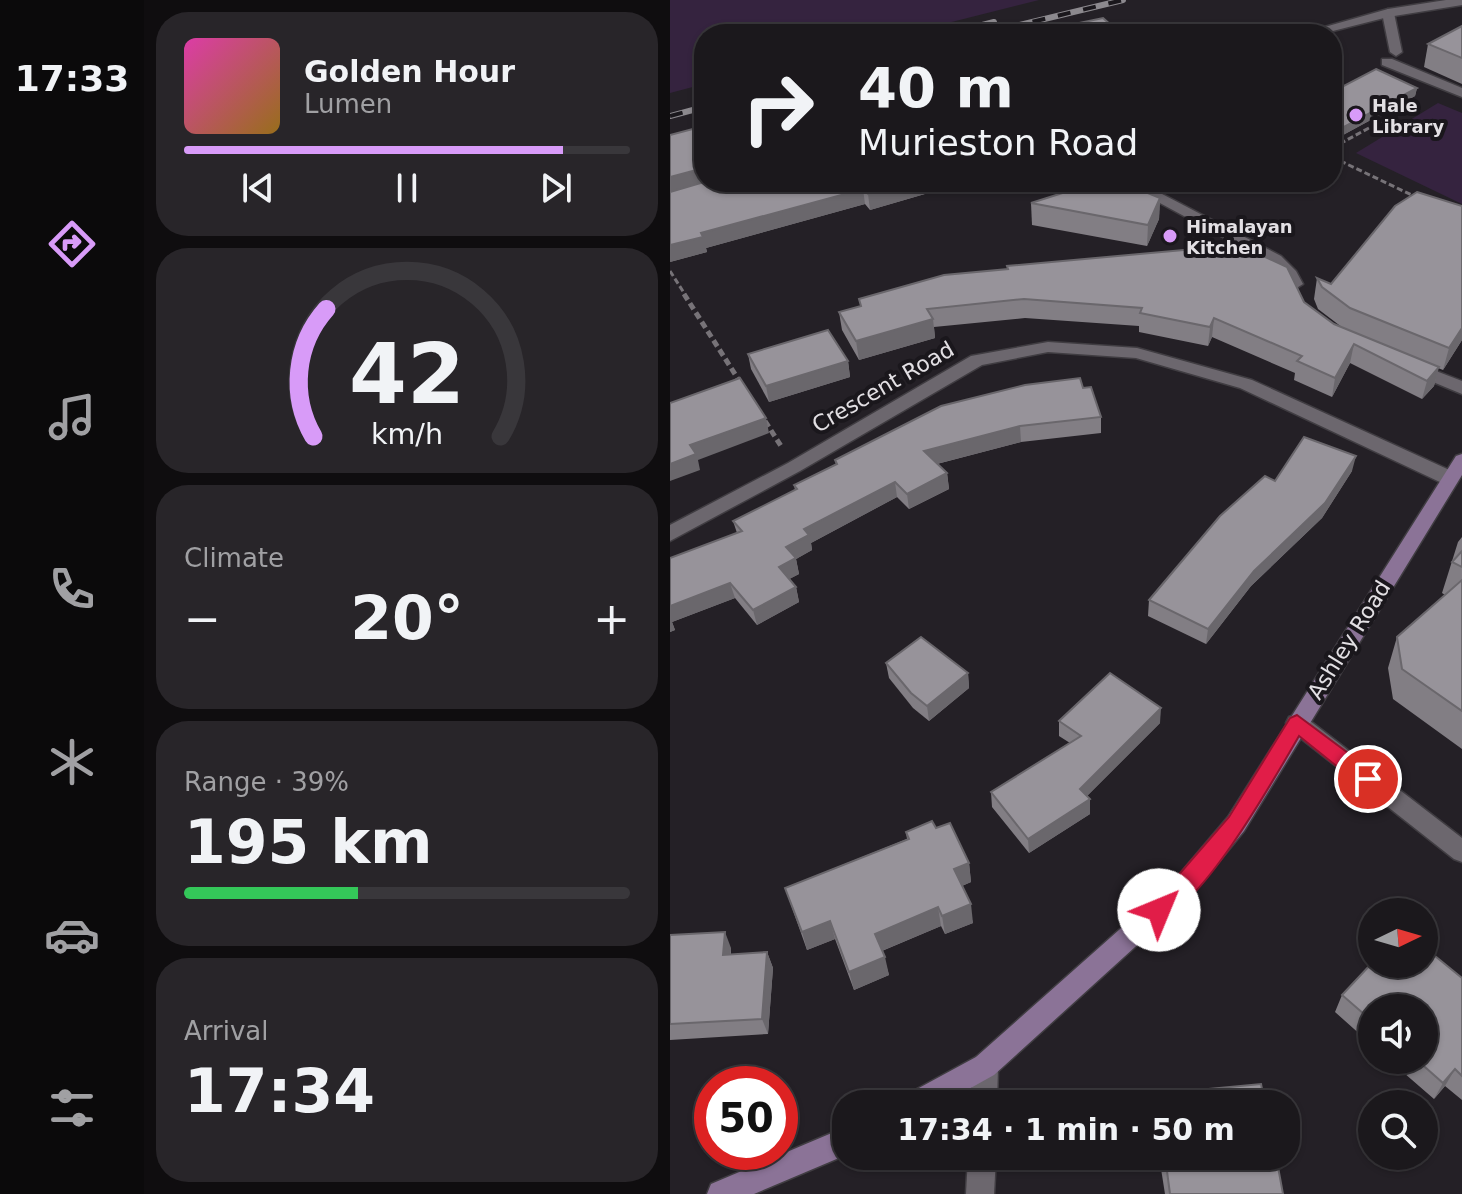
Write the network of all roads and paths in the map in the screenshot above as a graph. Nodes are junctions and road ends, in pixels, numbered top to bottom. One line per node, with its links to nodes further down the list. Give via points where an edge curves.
1 (1462, 1): 2 (street)
2 (1388, 13): 3 (street); 4 (street, via 1391,57)
3 (1342, 25)
4 (1462, 93)
5 (1419, 101): 6 (path)
6 (1342, 143)
7 (1342, 162): 9 (path)
8 (1147, 192): 11 (street, via 1275,259 1290,274)
9 (1423, 201)
10 (670, 271): 14 (path)
11 (1304, 304)
12 (1393, 359): 13 (street)
13 (1462, 388)
14 (744, 389)
15 (761, 415): 16 (path)
16 (794, 467): 17 (street, Crescent Road, via 977,360 1048,347 1137,353 1246,384); 18 (street, Crescent Road)
17 (1456, 469): 19 (main road, Ashley Road)
18 (670, 534)
19 (1297, 723): 20 (street); 21 (main road, Ashley Road, via 1236,824 1181,890)
20 (1462, 852)
21 (985, 1066): 22 (main road, Ashley Road); 23 (street)
22 (941, 1090)
23 (984, 1090)
24 (832, 1147): 26 (main road)
25 (981, 1170): 27 (street)
26 (721, 1194)
27 (980, 1194)

